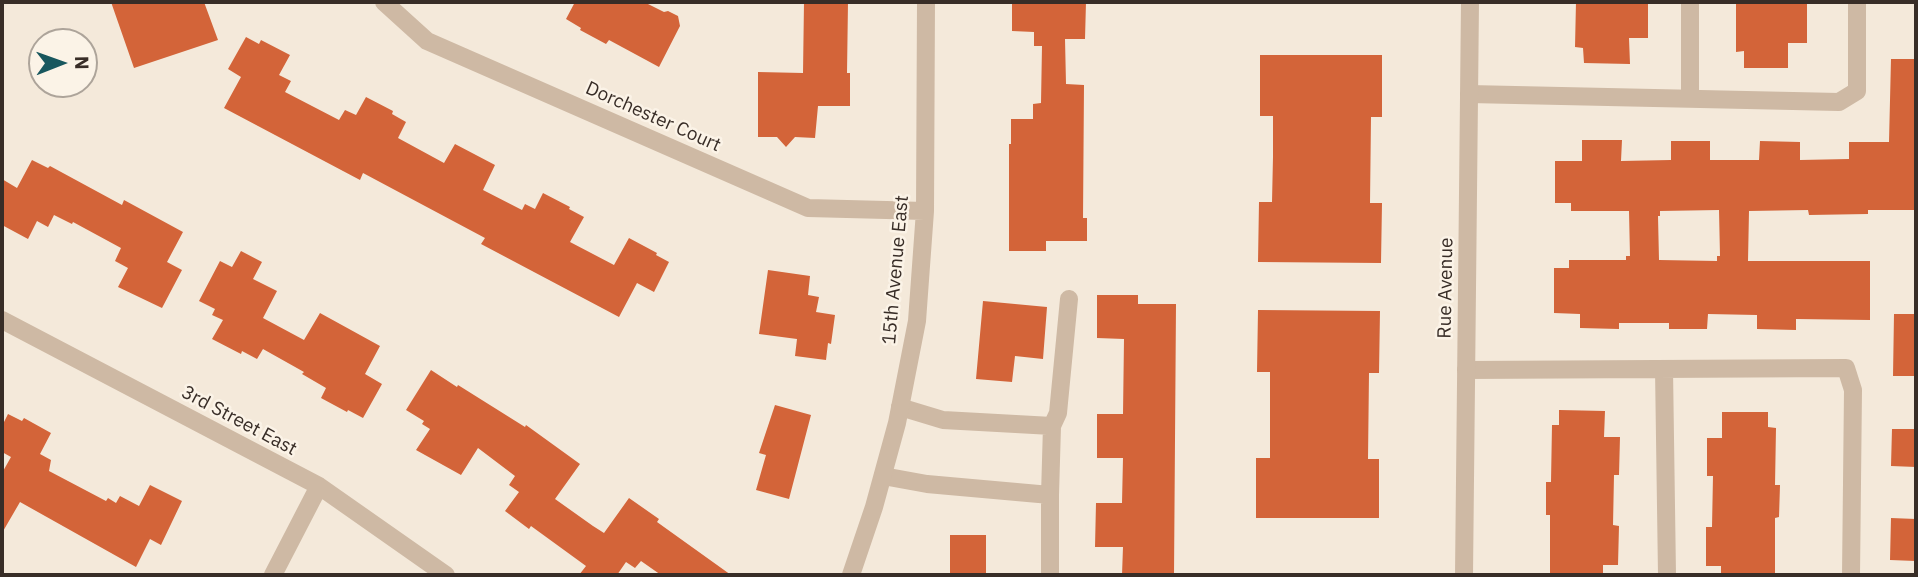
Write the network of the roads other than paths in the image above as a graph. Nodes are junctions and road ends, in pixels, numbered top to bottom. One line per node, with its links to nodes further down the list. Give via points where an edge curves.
1 (384, 2): 8 (street, Dorchester Court, via 427,41 808,208)
2 (926, 2): 8 (street, 15th Avenue East)
3 (1470, 2): 6 (street, Rue Avenue)
4 (1690, 2): 7 (street)
5 (1857, 2): 7 (street, via 1857,91 1839,102)
6 (1469, 94): 7 (street); 12 (street, Rue Avenue)
7 (1690, 98)
8 (925, 211): 13 (street, 15th Avenue East, via 917,321)
9 (1069, 299): 14 (street, via 1058,413)
10 (2, 320): 16 (street, 3rd Street East)
11 (1664, 369): 12 (street); 23 (street); 24 (street, via 1846,369 1853,390)
12 (1466, 370): 22 (street, Rue Avenue)
13 (900, 407): 14 (street, via 943,420); 15 (street, 15th Avenue East)
14 (1052, 426): 17 (street)
15 (883, 475): 17 (street, via 927,484); 20 (street, 15th Avenue East)
16 (319, 486): 18 (street); 19 (street, 3rd Street East)
17 (1050, 495): 21 (street)
18 (273, 575)
19 (446, 575)
20 (851, 575)
21 (1050, 575)
22 (1465, 575)
23 (1667, 575)
24 (1851, 575)

